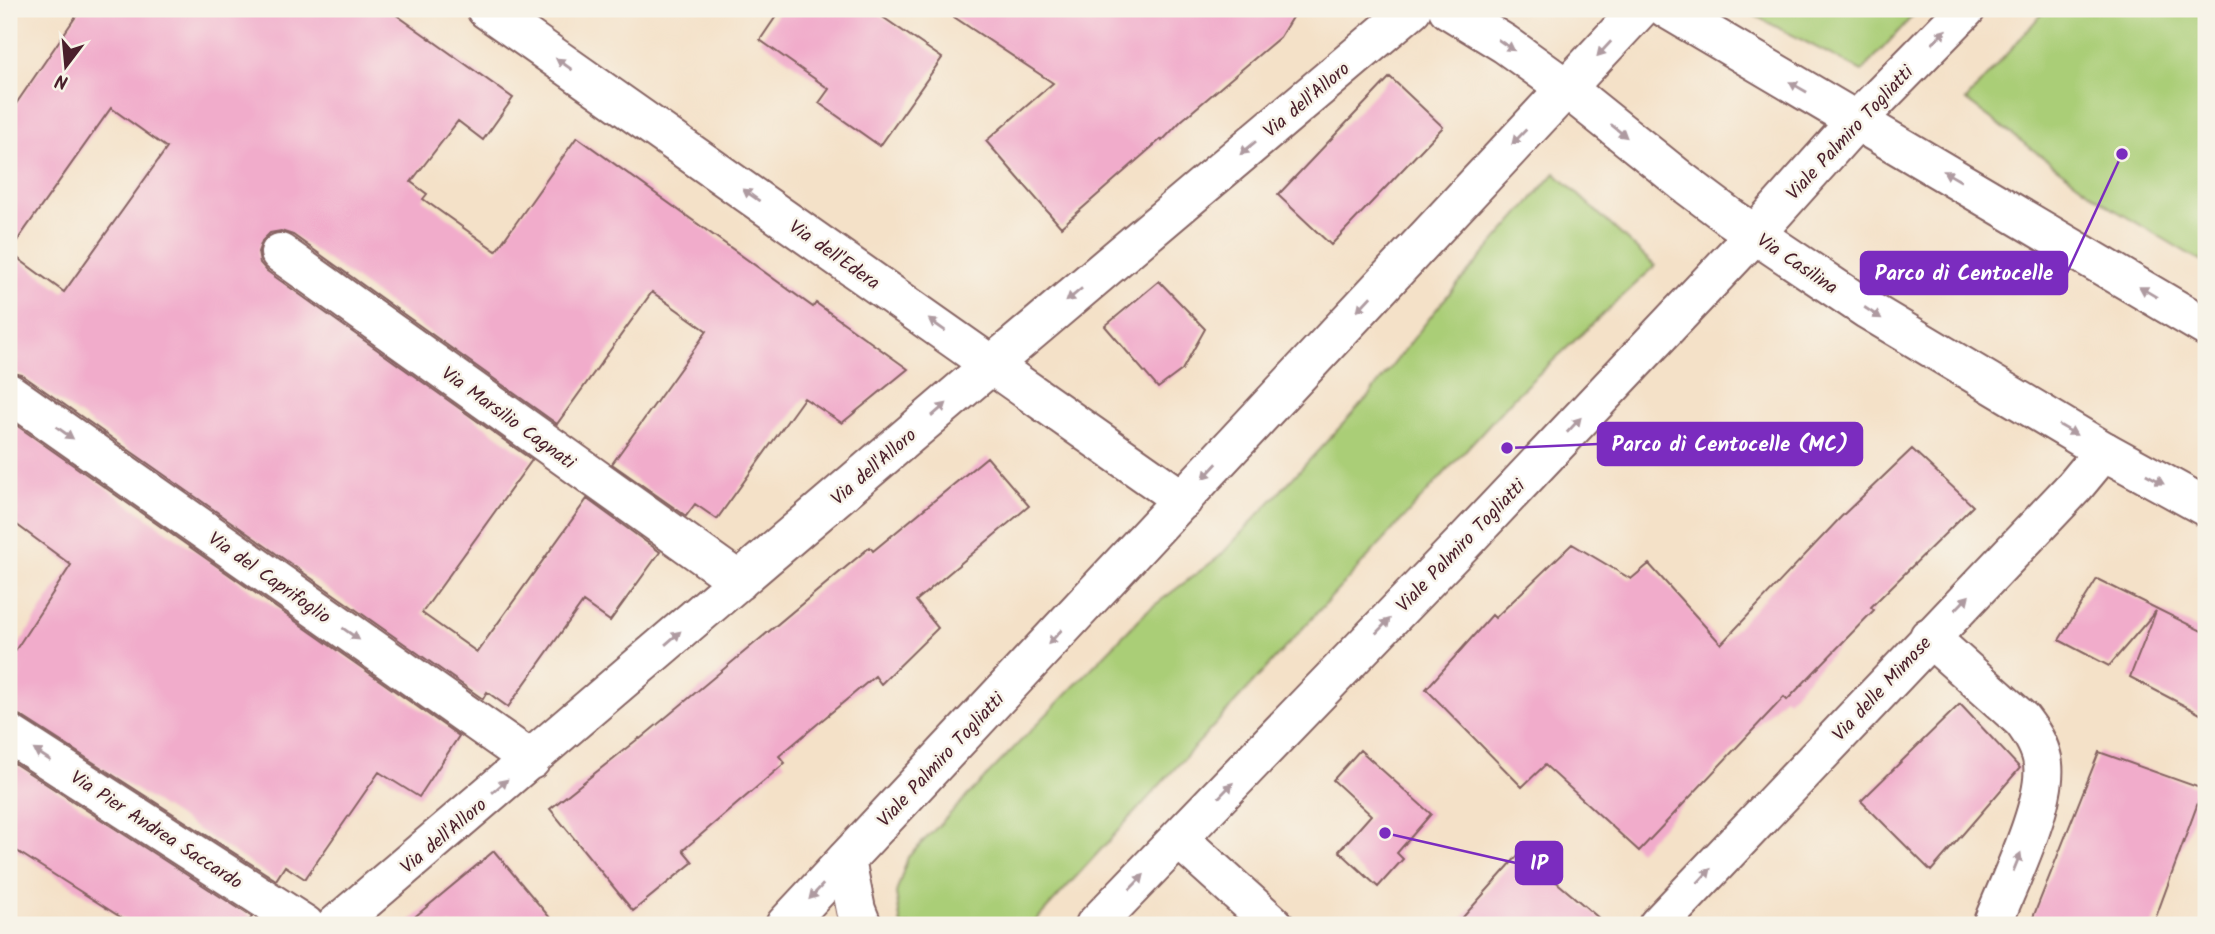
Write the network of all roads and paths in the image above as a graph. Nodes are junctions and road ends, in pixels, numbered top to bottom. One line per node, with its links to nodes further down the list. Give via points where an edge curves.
1 (486, 9): 12 (street, Via dell'Edera, one-way to 1)
2 (1412, 9): 12 (street, Via dell'Alloro, one-way to 12)
3 (1448, 9): 7 (street, Via Casilina, one-way to 7)
4 (1640, 9): 7 (street, Viale Palmiro Togliatti, one-way to 7)
5 (1667, 9): 8 (street, one-way to 5)
6 (1966, 9): 8 (street, Viale Palmiro Togliatti, one-way to 6)
7 (1566, 88): 9 (street, Via Casilina, one-way to 9); 15 (street, Viale Palmiro Togliatti, one-way to 15)
8 (1857, 120): 9 (street, Viale Palmiro Togliatti); 11 (street, one-way to 8)
9 (1755, 234): 14 (street, Via Casilina, one-way to 14, via 1919,342); 21 (street, Viale Palmiro Togliatti, one-way to 9)
10 (279, 253): 17 (street, Via Marsilio Cagnati)
11 (2206, 327)
12 (993, 365): 15 (street, Via dell'Edera); 17 (street, Via dell'Alloro, one-way to 12)
13 (9, 393): 20 (street, Via del Caprifoglio, one-way to 20)
14 (2104, 451): 16 (street, Via Casilina, one-way to 16); 18 (street, Via delle Mimose, one-way to 14)
15 (1183, 500): 22 (street, Viale Palmiro Togliatti, one-way to 22)
16 (2206, 507)
17 (739, 582): 20 (street, Via dell'Alloro, one-way to 17)
18 (1929, 637): 29 (street, Via delle Mimose, one-way to 18); 30 (street, one-way to 18, via 2039,805 2042,756 2022,720)
19 (9, 734): 23 (street, Via Pier Andrea Saccardo, one-way to 19)
20 (531, 760): 24 (street, Via dell'Alloro, one-way to 20)
21 (1179, 839): 27 (street, Viale Palmiro Togliatti, one-way to 21); 28 (street)
22 (846, 860): 25 (street, Viale Palmiro Togliatti, one-way to 25); 26 (street)
23 (305, 925)
24 (336, 925)
25 (785, 925)
26 (862, 925)
27 (1095, 925)
28 (1274, 925)
29 (1658, 925)
30 (1992, 925)

